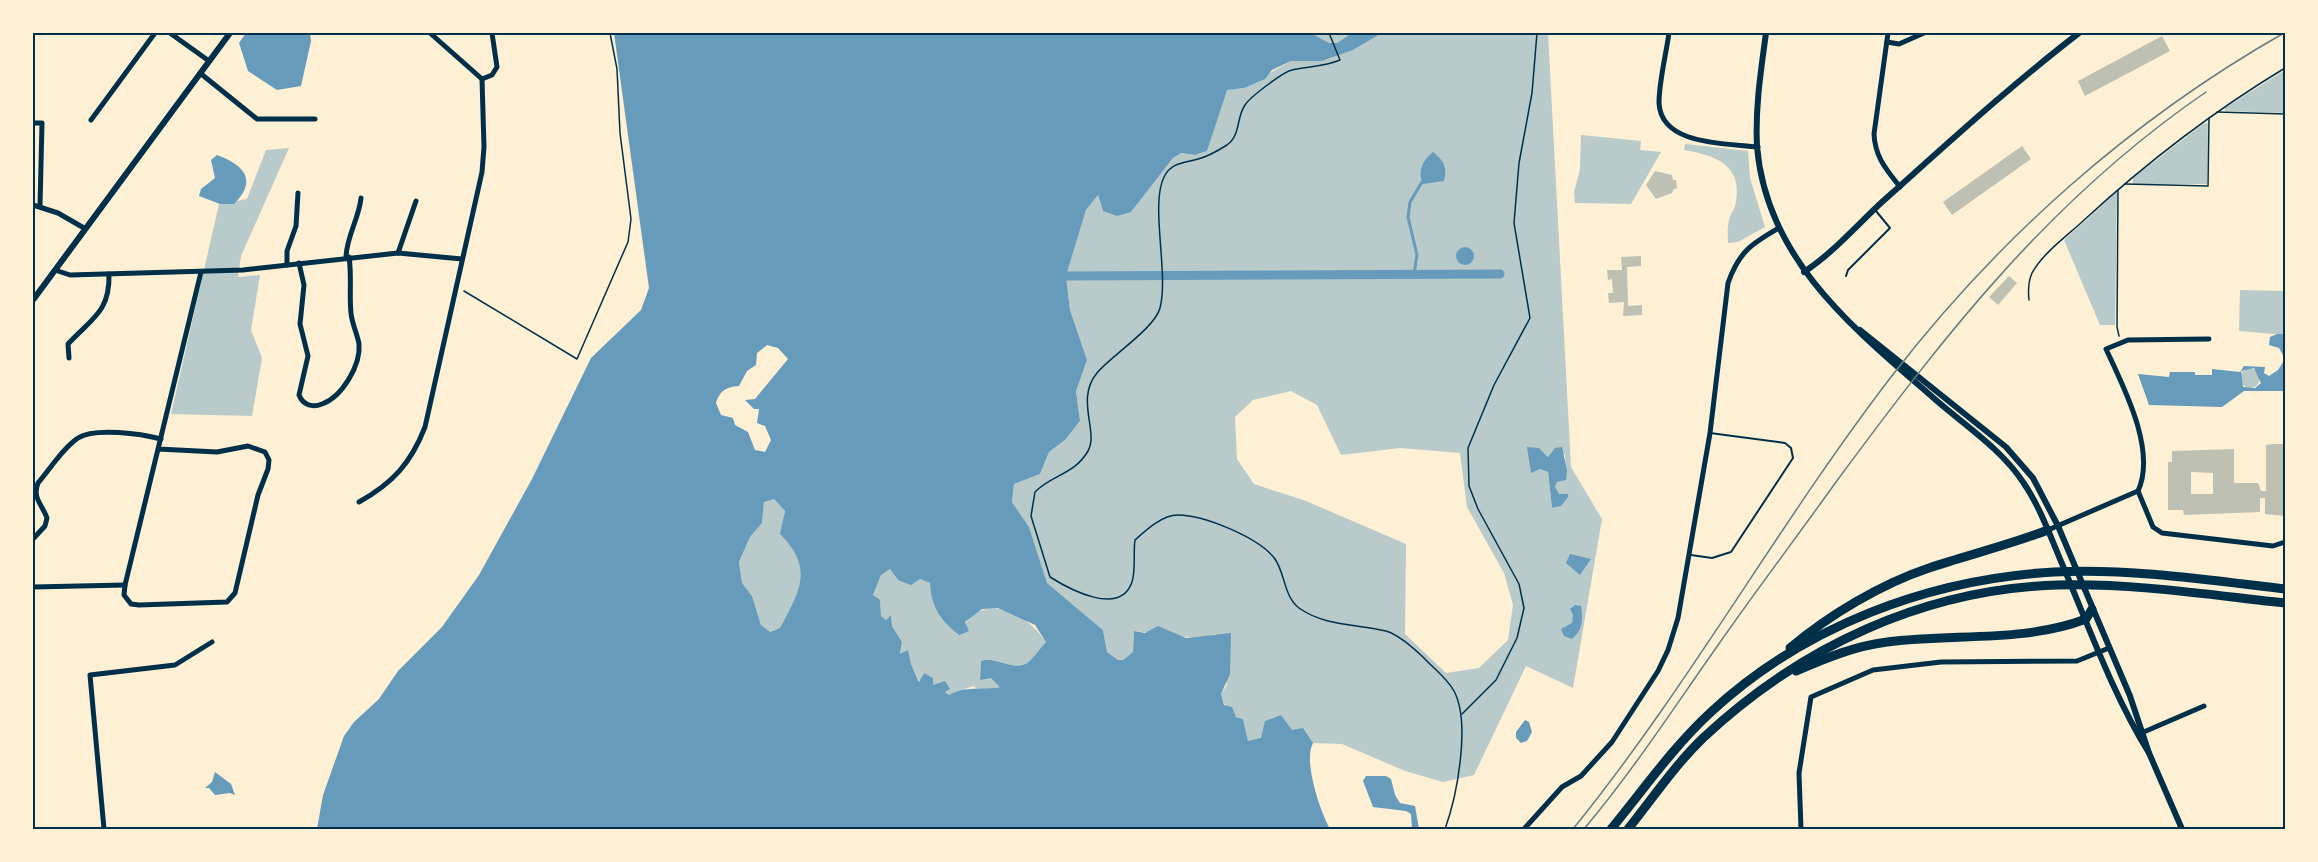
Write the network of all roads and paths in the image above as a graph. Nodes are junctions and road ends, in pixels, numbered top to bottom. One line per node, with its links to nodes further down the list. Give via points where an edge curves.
1 (155, 33): 23 (street)
2 (170, 33): 15 (street)
3 (230, 33): 15 (street)
4 (430, 33): 18 (street)
5 (492, 33): 18 (street, via 497,67 492,75)
6 (610, 33): 47 (path, via 631,219 628,242 577,359)
7 (1329, 33): 76 (path, via 1340,60 1326,66 1290,70 1243,107 1235,137 1227,145 1198,159 1182,161 1163,178 1159,196 1159,310 1097,373 1087,389 1090,449 1075,469 1055,477 1035,492 1031,516 1050,577 1106,600 1130,588 1135,540 1152,525 1176,515 1203,519 1261,544 1276,560 1297,607 1329,621 1389,632 1412,647 1454,691)
8 (1537, 33): 76 (path, via 1514,224 1530,318 1494,385 1468,448 1469,486 1519,584 1524,608 1517,638 1496,680)
9 (1669, 33): 25 (street, via 1659,102 1666,123 1684,137)
10 (1766, 33): 25 (street)
11 (1888, 33): 14 (street)
12 (1923, 33): 14 (street, via 1899,44)
13 (2079, 33): 27 (street)
14 (1887, 42): 27 (street, via 1875,149 1880,162)
15 (209, 61): 17 (street)
16 (2285, 68): 19 (path)
17 (200, 73): 22 (street, via 257,119); 35 (street)
18 (482, 79): 39 (street, via 483,165)
19 (2217, 112): 20 (path); 21 (path)
20 (2285, 114)
21 (2209, 117): 26 (path); 26 (path, via 2208,186)
22 (315, 119)
23 (91, 120)
24 (33, 123): 33 (street, via 42,123)
25 (1758, 147): 36 (street, via 1765,188)
26 (2124, 184): 28 (path)
27 (1900, 186): 34 (street)
28 (2118, 189): 49 (path, via 2033,271); 51 (path, via 2117,327)
29 (298, 193): 41 (street, via 296,226)
30 (361, 198): 38 (street, via 346,248)
31 (416, 201): 37 (street)
32 (33, 204): 33 (street)
33 (40, 206): 35 (street)
34 (1875, 209): 44 (street, via 1819,263); 46 (lane, via 1890,228)
35 (84, 228): 42 (street)
36 (1779, 228): 44 (street); 54 (street, via 1748,247 1735,262 1728,283)
37 (398, 253): 38 (street); 39 (street)
38 (348, 257): 40 (street); 40 (street, via 358,356 343,388 329,401 315,406 304,403 299,395 308,356 300,324 304,285)
39 (462, 259): 47 (street)
40 (299, 263): 41 (street)
41 (286, 265): 43 (street)
42 (55, 270): 45 (street, via 70,275); 48 (street)
43 (201, 272): 45 (street); 55 (street)
44 (1804, 272): 52 (street, via 1847,321)
45 (109, 274): 53 (street, via 106,303 68,344)
46 (1846, 276)
47 (455, 285): 58 (street, via 425,427 417,448 397,476)
48 (33, 300)
49 (2029, 300)
50 (2209, 339): 51 (street)
51 (2121, 342): 57 (street, via 2106,349 2136,414 2143,457 2143,480)
52 (1881, 349): 59 (street, via 1937,390 2020,461 2040,489); 60 (street, via 2012,468)
53 (69, 358)
54 (1710, 433): 63 (street); 63 (lane, via 1785,443 1793,458 1731,552 1712,558)
55 (161, 439): 56 (street); 61 (street, via 139,433 90,434 76,439 38,483 36,500 47,518)
56 (158, 449): 64 (street); 64 (street, via 217,452 248,446 258,447 269,460 232,598 221,604 139,605 131,604 124,595)
57 (2138, 491): 59 (street); 62 (street, via 2153,527 2162,533 2273,546)
58 (359, 502)
59 (2058, 526): 60 (street); 68 (street)
60 (2048, 531): 69 (street); 73 (highway, via 1927,568 1880,589 1809,632)
61 (33, 539)
62 (2285, 542)
63 (1689, 554): 80 (street, via 1678,618 1658,671 1598,758 1581,776 1562,787)
64 (125, 585): 65 (street)
65 (33, 587)
66 (2285, 589): 73 (highway, via 2126,573 2009,576 1929,592 1871,612)
67 (2285, 603): 74 (highway, via 2062,585 1972,595 1877,623 1818,652)
68 (2092, 608): 69 (highway); 71 (street)
69 (2086, 619): 72 (street); 74 (highway, via 2014,635 1916,639 1854,648)
70 (212, 642): 78 (street, via 175,665 90,675)
71 (2109, 648): 72 (street); 77 (street)
72 (2100, 651): 77 (street); 83 (street, via 2077,661 1941,662 1873,670 1811,697 1799,773)
73 (1774, 662): 81 (highway, via 1712,711 1671,753)
74 (1762, 688): 82 (highway, via 1702,739)
75 (2204, 706): 77 (street)
76 (1461, 714): 79 (path, via 1458,792)
77 (2141, 733): 84 (street)
78 (104, 829)
79 (1445, 829)
80 (1524, 829)
81 (1611, 829)
82 (1628, 829)
83 (1801, 829)
84 (2182, 829)

